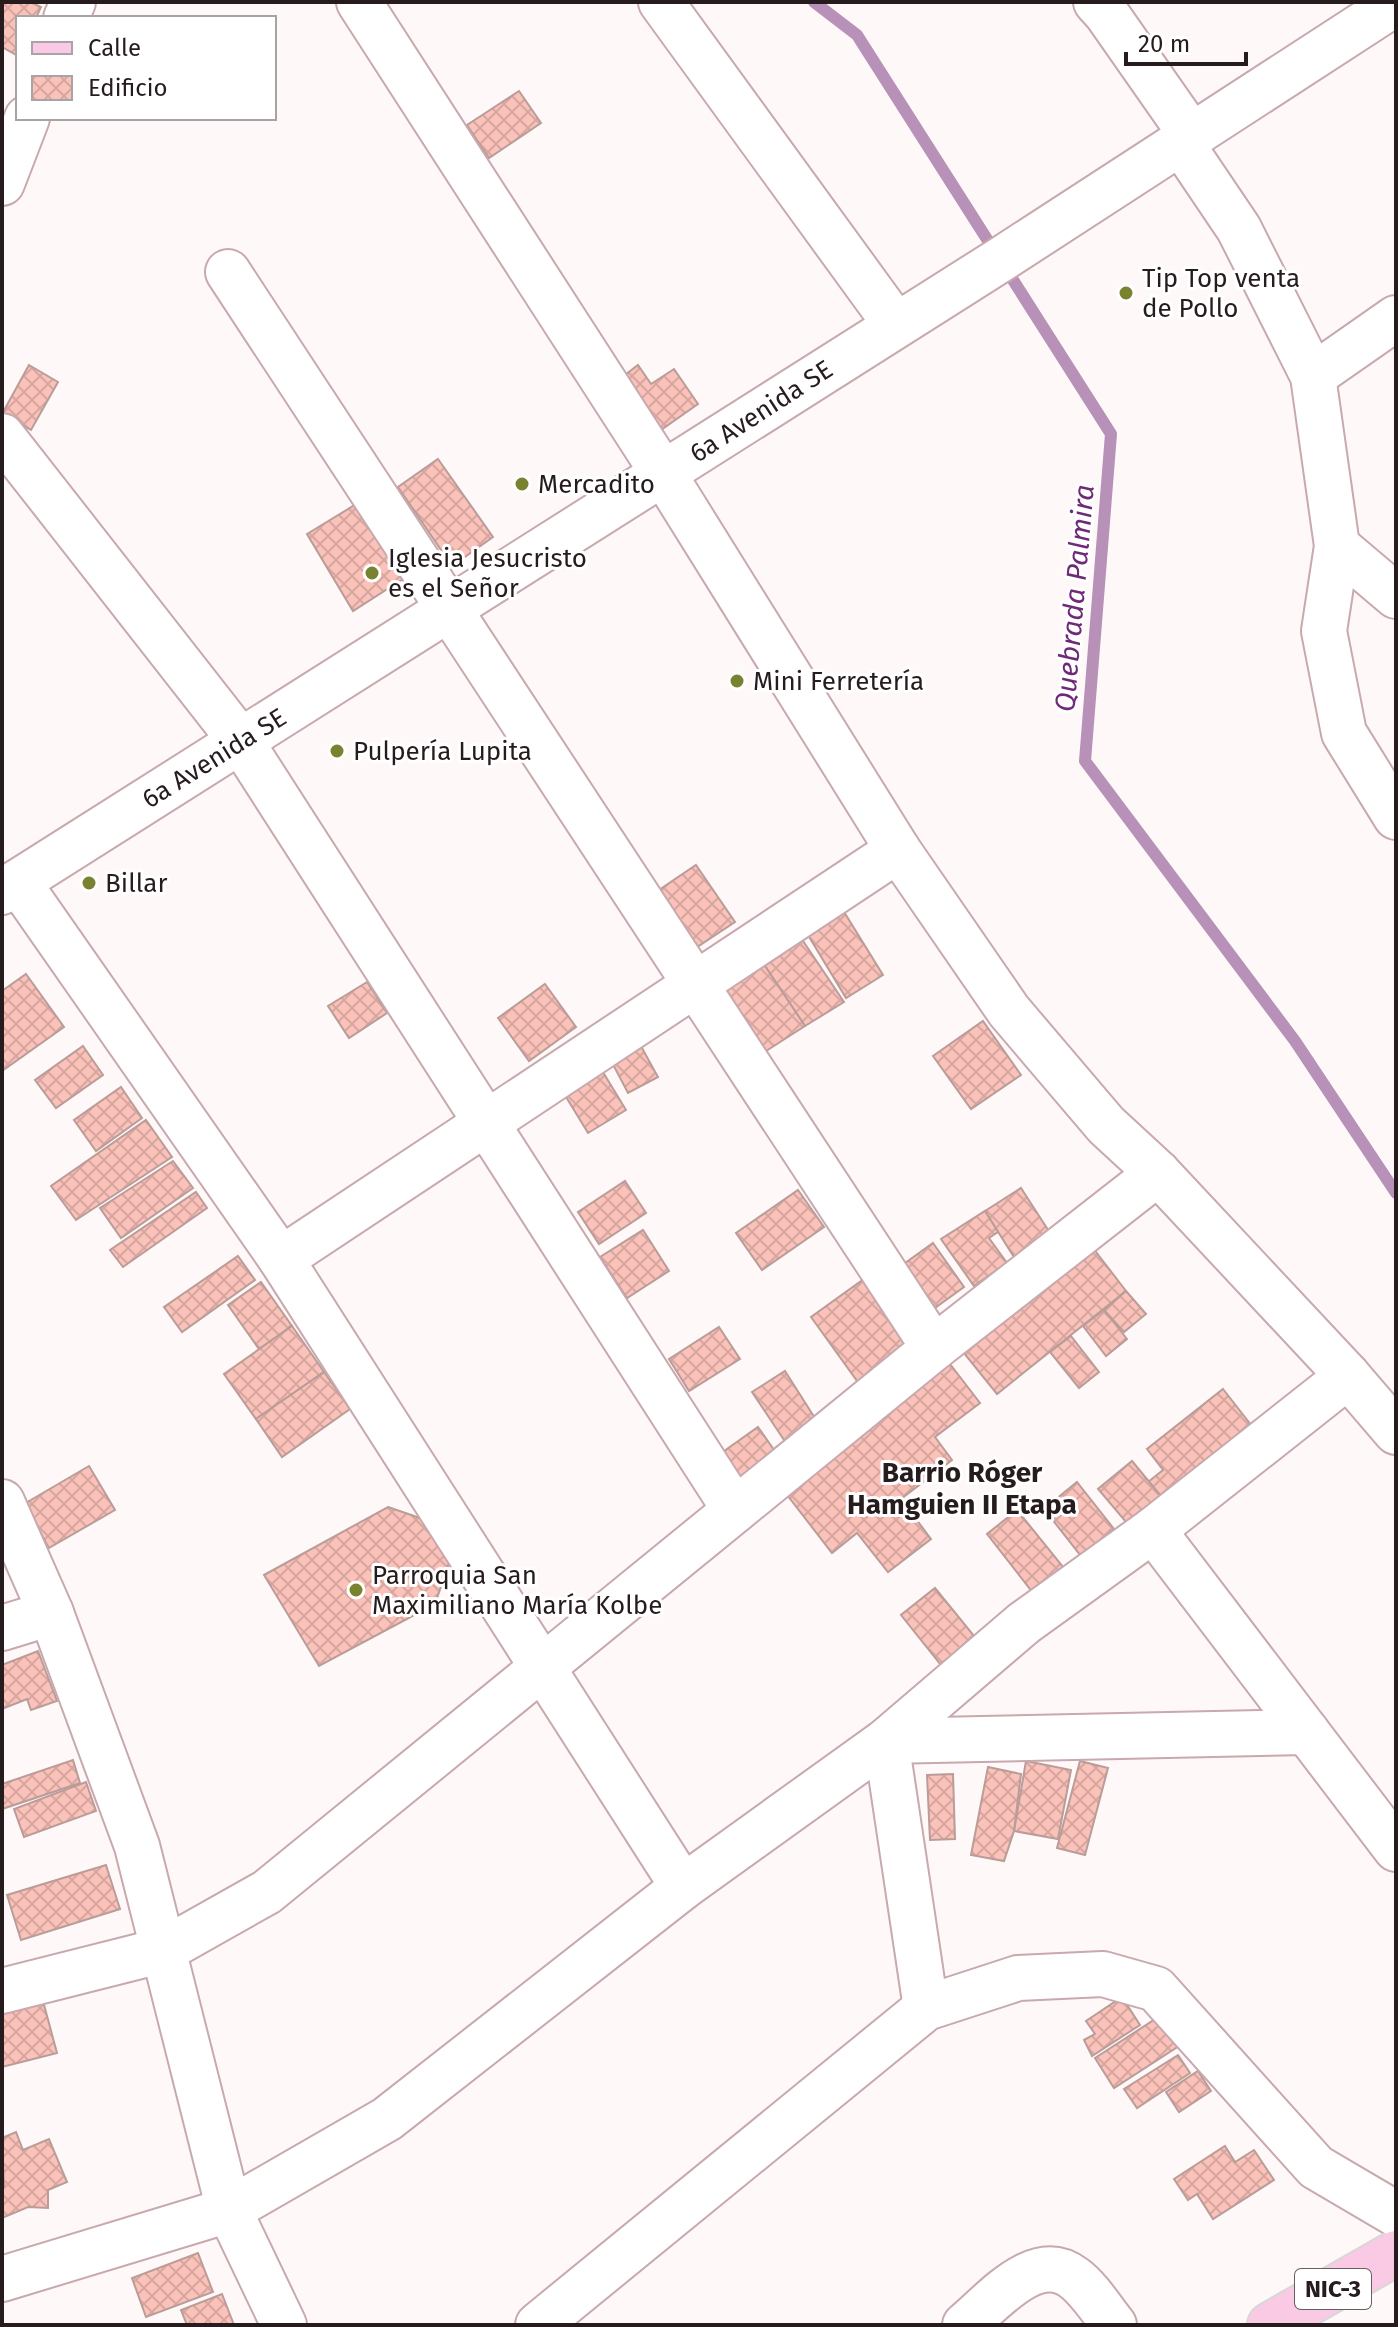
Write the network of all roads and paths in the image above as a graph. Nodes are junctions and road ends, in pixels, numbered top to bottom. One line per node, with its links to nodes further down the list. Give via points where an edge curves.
1 (359, 2): 13 (street)
2 (661, 2): 10 (street)
3 (1096, 2): 6 (street)
4 (1396, 3): 6 (street, 6a Avenida SE)
5 (26, 120): 7 (street)
6 (1187, 139): 10 (street, 6a Avenida SE); 11 (street)
7 (2, 183)
8 (228, 272): 16 (street)
9 (1396, 318): 11 (street)
10 (896, 325): 13 (street, 6a Avenida SE)
11 (1313, 376): 14 (street)
12 (2, 436): 17 (street)
13 (663, 473): 16 (street, 6a Avenida SE); 19 (street)
14 (1337, 546): 15 (street); 18 (street, via 1324,631 1344,733)
15 (1396, 596)
16 (450, 610): 17 (street, 6a Avenida SE); 21 (street)
17 (240, 740): 20 (street, 6a Avenida SE); 22 (street)
18 (1396, 817)
19 (898, 850): 21 (street); 23 (street, via 1009,1011 1106,1125)
20 (10, 887): 24 (street)
21 (695, 985): 22 (street); 25 (street)
22 (485, 1124): 24 (street); 29 (street)
23 (1158, 1173): 25 (street); 26 (street)
24 (281, 1259): 33 (street)
25 (934, 1348): 29 (street)
26 (1348, 1376): 27 (street); 30 (street)
27 (1396, 1432)
28 (2, 1502): 31 (street)
29 (735, 1510): 33 (street)
30 (1153, 1530): 34 (street); 35 (street, via 1024,1623)
31 (51, 1613): 32 (street); 38 (street, via 137,1846)
32 (2, 1628)
33 (542, 1665): 37 (street); 38 (street, via 267,1892)
34 (1307, 1732): 35 (street); 36 (street)
35 (886, 1741): 37 (street); 40 (street)
36 (1396, 1849)
37 (683, 1887): 41 (street, via 387,2119)
38 (164, 1950): 39 (street); 41 (street)
39 (2, 1991)
40 (926, 2008): 42 (street, via 1018,1978 1103,1974 1156,1989 1316,2167); 46 (street)
41 (229, 2210): 44 (street); 45 (street)
42 (1396, 2214)
43 (1396, 2253): 49 (main road, NIC-3)
44 (2, 2279)
45 (284, 2325)
46 (538, 2325)
47 (965, 2325): 48 (street, via 1025,2274 1053,2268 1074,2278)
48 (1114, 2325)
49 (1270, 2325)

